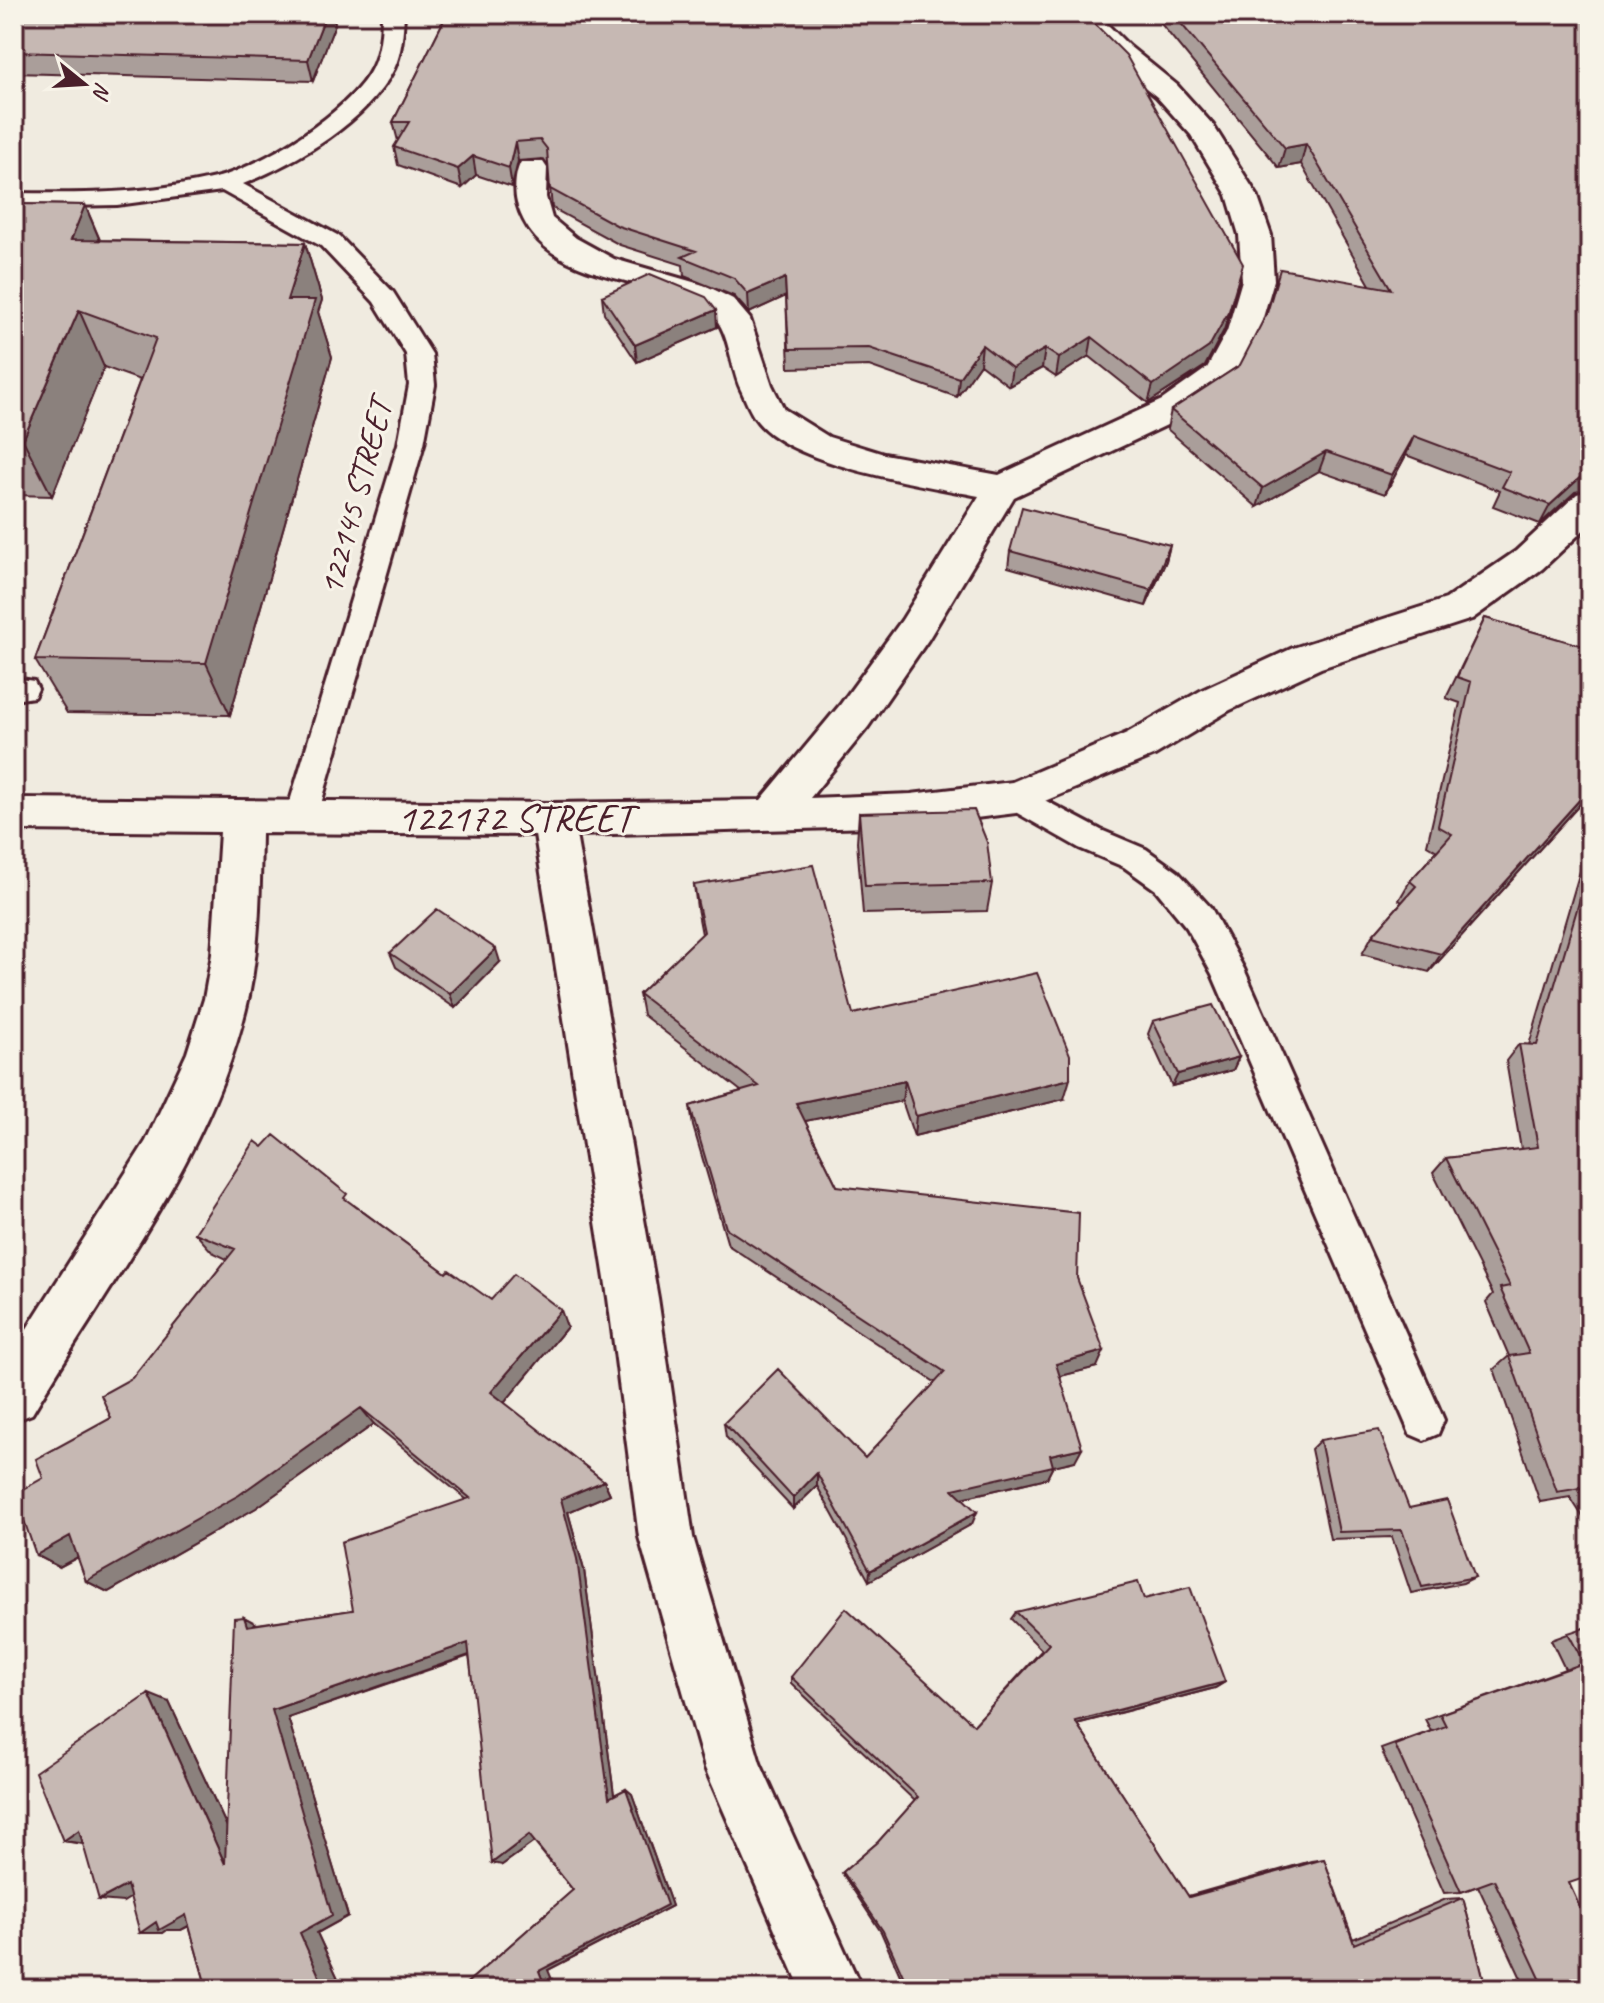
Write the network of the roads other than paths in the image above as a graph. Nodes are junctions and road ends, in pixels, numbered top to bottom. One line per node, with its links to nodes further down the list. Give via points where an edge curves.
1 (393, 14): 4 (lane, via 393,35 382,70 353,103 317,133)
2 (1082, 14): 6 (street, via 1203,131 1242,195 1255,235 1258,280 1243,331 1220,375 1174,408)
3 (532, 168): 6 (street, via 531,197 538,221 565,245 603,266 696,293 722,306 734,319 771,416 817,445 882,465)
4 (225, 183): 5 (lane, via 90,201); 12 (lane, 122145 STREET, via 330,241 384,297 419,354 422,385 411,444)
5 (14, 200)
6 (1002, 488): 10 (street, via 889,667)
7 (1590, 503): 8 (street, 122172 STREET, via 1529,560 1459,609 1307,658 1216,700 1141,744)
8 (1016, 797): 10 (street, 122172 STREET, via 911,810); 15 (lane, via 1135,858 1167,881 1199,918 1227,969)
9 (14, 814): 11 (street, 122172 STREET)
10 (772, 816): 13 (street, 122172 STREET)
11 (241, 817): 12 (street, 122172 STREET); 14 (street, via 238,929 226,1000 197,1083 134,1210)
12 (301, 818): 13 (street, 122172 STREET)
13 (553, 819): 16 (street, via 633,1298 666,1537 733,1768)
14 (14, 1396)
15 (1424, 1420)
16 (832, 1989)

